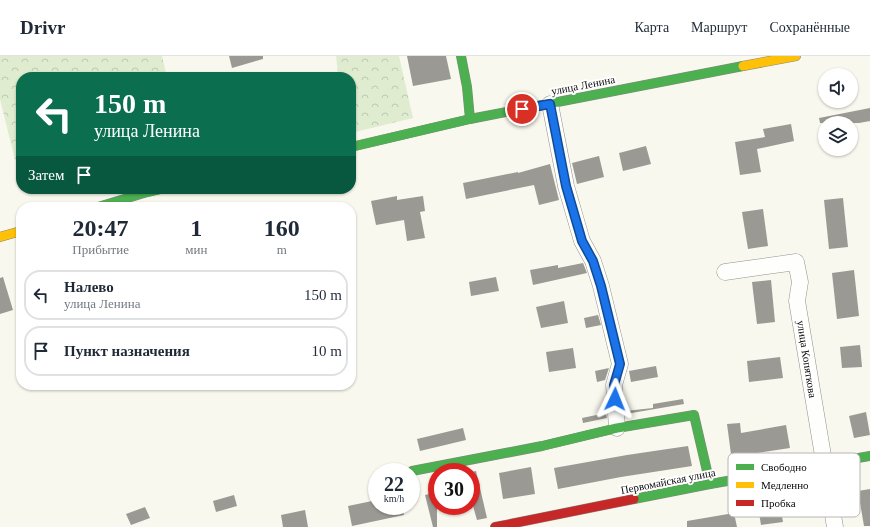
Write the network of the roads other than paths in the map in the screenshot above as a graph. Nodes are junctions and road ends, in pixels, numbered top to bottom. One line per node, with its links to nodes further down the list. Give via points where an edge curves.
1 (461, 56): 4 (street)
2 (796, 56): 3 (street, улица Ленина)
3 (550, 104): 4 (street, улица Ленина); 11 (street, via 566,186 582,241 593,261 601,286 620,364 614,385)
4 (470, 119): 5 (street, улица Ленина)
5 (356, 146)
6 (141, 194): 7 (street)
7 (114, 202)
8 (16, 232): 9 (street)
9 (0, 237)
10 (724, 272): 12 (street, улица Копяткова, via 796,262 800,282 798,301)
11 (617, 428): 15 (street, via 542,446); 17 (street, via 694,415)
12 (823, 453)
13 (870, 456): 14 (street, Первомайская улица)
14 (860, 458)
15 (420, 469)
16 (728, 481): 17 (street, Первомайская улица)
17 (710, 484): 19 (street, Первомайская улица)
18 (833, 517): 20 (street, улица Копяткова)
19 (495, 527)
20 (835, 527)

